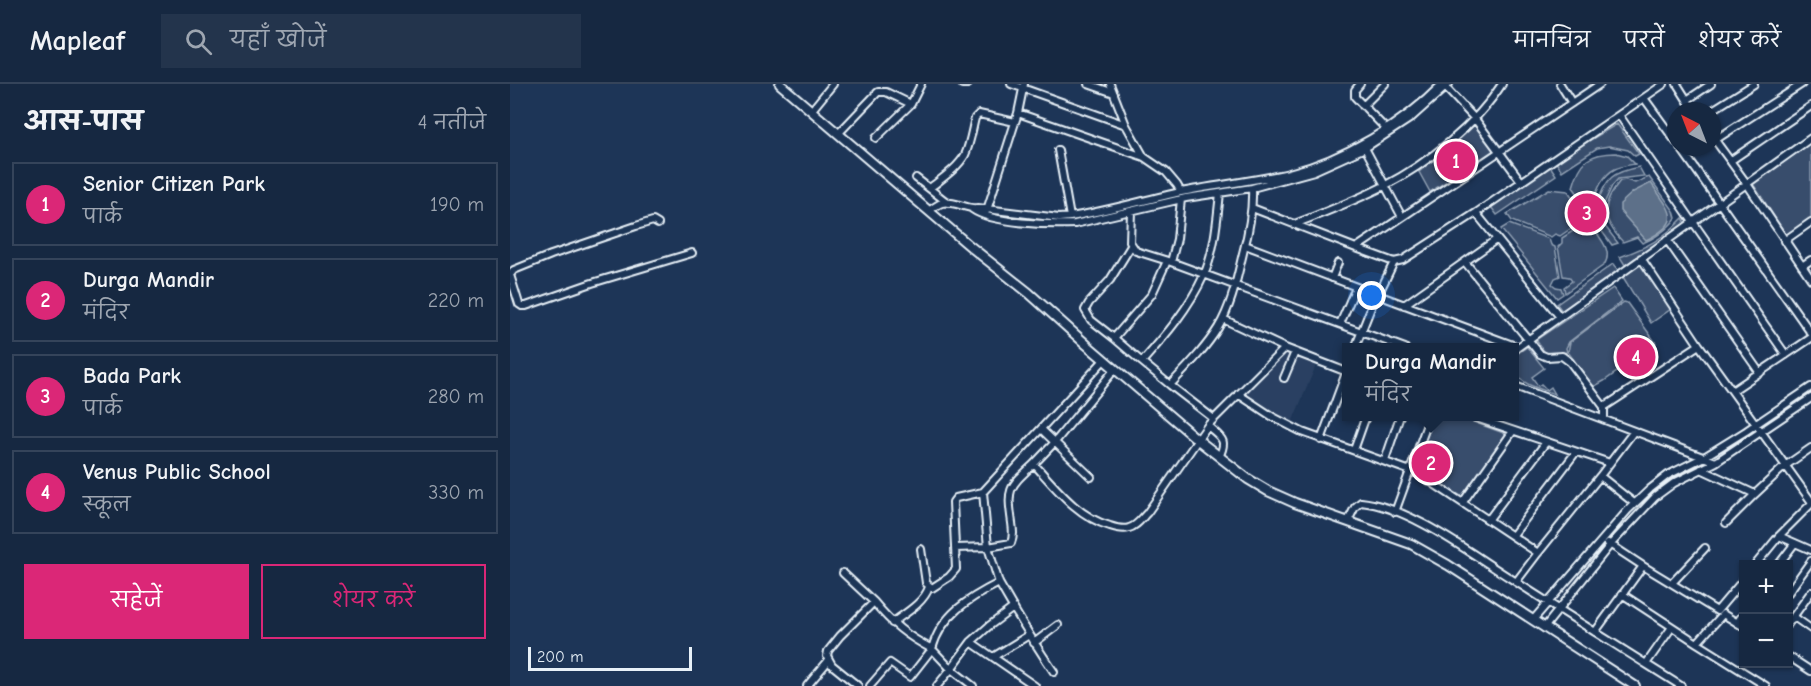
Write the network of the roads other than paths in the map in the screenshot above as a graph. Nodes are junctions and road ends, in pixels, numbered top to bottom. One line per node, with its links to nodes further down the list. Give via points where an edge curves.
1 (780, 84): 29 (main road)
2 (833, 84): 29 (street)
3 (921, 84): 25 (street)
4 (962, 84): 5 (street)
5 (968, 84)
6 (1011, 84): 20 (street)
7 (1088, 84): 21 (street)
8 (1110, 84): 21 (street)
9 (1360, 84): 27 (street, via 1354,94)
10 (1385, 84): 27 (street)
11 (1502, 84): 32 (street)
12 (1560, 84): 24 (street)
13 (1598, 84): 24 (street)
14 (1664, 84): 22 (street)
15 (1677, 84): 23 (street)
16 (1710, 84): 23 (street)
17 (1754, 84): 26 (street)
18 (1802, 84): 38 (street)
19 (1442, 85): 32 (street); 35 (street); 41 (street, via 1411,118)
20 (1024, 86): 30 (street); 34 (street)
21 (1114, 93): 34 (street)
22 (1644, 98): 31 (street); 36 (street)
23 (1687, 100)
24 (1572, 103): 44 (street)
25 (911, 104): 37 (street, via 879,92); 39 (street)
26 (1721, 105)
27 (1363, 106): 35 (street)
28 (1811, 106): 47 (street)
29 (811, 111): 37 (main road)
30 (1018, 113): 33 (street); 46 (street)
31 (1619, 115): 49 (street); 67 (street)
32 (1475, 119): 44 (street); 51 (street)
33 (1015, 122): 52 (street, via 979,114 962,160); 61 (street)
34 (1126, 125): 46 (street)
35 (1386, 129): 55 (street, via 1300,170)
36 (1667, 130)
37 (838, 134): 62 (main road)
38 (1721, 134)
39 (876, 138)
40 (1811, 138): 50 (street)
41 (1365, 148): 51 (street); 53 (street, via 1314,171)
42 (1721, 148): 47 (street)
43 (1058, 150): 65 (street)
44 (1499, 151): 49 (street); 66 (street)
45 (1687, 156): 57 (street)
46 (1144, 157): 55 (street, via 1166,172)
47 (1730, 161): 50 (street)
48 (916, 178): 52 (street)
49 (1521, 181): 64 (street)
50 (1747, 184): 57 (street); 73 (street)
51 (1385, 186): 66 (street); 70 (street)
52 (930, 188): 56 (street)
53 (1252, 188): 54 (street); 59 (street)
54 (1220, 193): 55 (street); 85 (street, via 1211,255)
55 (1181, 196): 58 (street); 63 (street); 80 (street, via 1177,239)
56 (948, 203): 60 (street); 62 (street)
57 (1721, 203): 67 (street); 96 (street)
58 (1130, 204): 63 (street); 65 (street)
59 (1252, 208): 70 (street); 74 (street)
60 (972, 209): 61 (street); 63 (street, via 997,218 1057,225)
61 (987, 210): 65 (street)
62 (929, 211): 108 (main road)
63 (1131, 212): 75 (street)
64 (1476, 213): 71 (street); 81 (street)
65 (1070, 217)
66 (1402, 217): 76 (street)
67 (1693, 222): 72 (street); 107 (street)
68 (1811, 222): 73 (street)
69 (658, 224): 77 (street, via 653,221 636,226 514,270 510,275 519,304 526,306)
70 (1294, 225): 76 (street)
71 (1497, 239): 82 (street); 92 (street)
72 (1667, 240): 78 (street); 112 (street)
73 (1784, 241): 84 (street)
74 (1245, 245): 86 (street); 88 (street)
75 (1131, 246): 80 (street, via 1136,252); 97 (street, via 1085,310 1091,320)
76 (1356, 248): 81 (street)
77 (692, 253)
78 (1641, 258): 92 (street); 103 (street)
79 (1811, 260): 84 (street)
80 (1169, 261): 85 (street); 97 (street, via 1152,294)
81 (1394, 262): 90 (street)
82 (1465, 262): 91 (street); 99 (street)
83 (1338, 263): 86 (street)
84 (1802, 266): 87 (street)
85 (1204, 274): 88 (street); 109 (street, via 1179,318)
86 (1332, 278): 89 (street)
87 (1811, 279)
88 (1236, 286): 93 (street); 94 (street)
89 (1356, 287): 90 (street); 94 (street)
90 (1377, 295): 91 (street); 95 (street)
91 (1404, 305): 102 (street)
92 (1560, 317): 99 (street)
93 (1223, 320): 105 (street); 115 (street)
94 (1340, 324): 95 (street)
95 (1361, 332): 100 (street); 101 (street)
96 (1811, 333)
97 (1114, 338): 109 (street)
98 (1811, 338): 107 (street)
99 (1528, 340): 104 (street); 121 (street, via 1543,356 1566,358)
100 (1357, 343)
101 (1391, 343)
102 (1504, 343)
103 (1699, 345): 118 (street); 121 (street)
104 (1519, 347)
105 (1285, 348): 106 (street); 119 (street)
106 (1295, 352): 111 (street); 113 (street)
107 (1786, 355): 112 (street)
108 (1104, 360): 110 (main road); 130 (street)
109 (1142, 362): 115 (street)
110 (1115, 369): 134 (main road); 136 (street)
111 (1342, 369)
112 (1760, 373): 118 (street)
113 (1284, 378)
114 (1342, 384): 135 (street)
115 (1170, 385): 122 (street)
116 (1519, 387): 123 (street)
117 (1811, 387): 128 (street)
118 (1732, 392): 128 (street)
119 (1238, 394): 122 (street); 135 (street, via 1287,425)
120 (1811, 399): 133 (street)
121 (1604, 407): 123 (street)
122 (1214, 419): 129 (street)
123 (1604, 419): 132 (street)
124 (1365, 421): 139 (street)
125 (1399, 421): 143 (street)
126 (1428, 421): 148 (street)
127 (1482, 421): 131 (street)
128 (1756, 424): 133 (street); 142 (street)
129 (1208, 426): 134 (street); 141 (street, via 1223,440)
130 (1041, 429): 136 (street); 152 (street)
131 (1513, 431): 137 (street); 154 (street)
132 (1634, 431): 142 (street); 145 (street)
133 (1762, 432): 144 (street); 147 (street)
134 (1198, 440): 141 (main road); 146 (street, via 1147,513 1125,529 1105,525 1084,513)
135 (1321, 440): 139 (street)
136 (1055, 442): 146 (street); 151 (street)
137 (1546, 442): 140 (street); 158 (street)
138 (1811, 448): 147 (street)
139 (1354, 450): 143 (street)
140 (1576, 452): 145 (street); 161 (street)
141 (1219, 457): 159 (main road, via 1268,491)
142 (1704, 457): 144 (street); 155 (street, via 1668,476)
143 (1385, 460): 148 (street)
144 (1716, 462): 149 (street)
145 (1610, 463): 150 (street)
146 (1034, 464): 166 (street, via 1009,493 1013,540)
147 (1785, 466): 153 (street); 156 (street)
148 (1409, 469): 154 (street); 157 (street)
149 (1701, 469): 153 (street); 165 (street, via 1665,489)
150 (1600, 476): 155 (street); 171 (street)
151 (1092, 477)
152 (983, 492): 166 (street); 167 (street, via 953,502)
153 (1755, 494): 160 (street)
154 (1463, 502): 158 (street)
155 (1634, 503): 163 (street)
156 (1811, 503): 162 (street)
157 (1395, 512): 159 (street, via 1361,502); 177 (street, via 1433,530)
158 (1489, 519): 161 (street)
159 (1348, 521): 192 (main road, via 1411,544)
160 (1726, 523)
161 (1513, 535): 171 (street)
162 (1779, 536): 164 (street); 172 (street)
163 (1603, 539): 165 (street); 186 (street)
164 (1795, 543): 170 (street); 173 (street)
165 (1611, 544): 175 (street); 188 (street)
166 (988, 547): 167 (street); 178 (street)
167 (955, 548): 182 (street, via 955,572 934,588)
168 (1705, 548): 179 (street)
169 (921, 549): 182 (street)
170 (1811, 550)
171 (1538, 553): 177 (street)
172 (1759, 560)
173 (1782, 560)
174 (1811, 561): 181 (street)
175 (1642, 566): 179 (street); 184 (street)
176 (843, 573): 185 (street)
177 (1516, 582): 186 (street)
178 (999, 583): 187 (street); 204 (street, via 956,609 935,638)
179 (1672, 583): 189 (street)
180 (1739, 585): 189 (street)
181 (1793, 586)
182 (929, 587): 193 (street, via 920,601)
183 (1811, 592): 191 (street)
184 (1622, 594): 196 (street); 199 (street)
185 (874, 602): 193 (street); 207 (street, via 831,646)
186 (1549, 603): 188 (street); 192 (street)
187 (1013, 608): 200 (street); 201 (street)
188 (1558, 609): 197 (street); 199 (street)
189 (1720, 613): 194 (street); 203 (street)
190 (1742, 614): 194 (street)
191 (1794, 616): 198 (street)
192 (1533, 620): 197 (main road)
193 (892, 623): 204 (street)
194 (1737, 623)
195 (1058, 625): 202 (street)
196 (1672, 627): 203 (street); 208 (street)
197 (1544, 628): 218 (main road)
198 (1811, 629)
199 (1595, 632): 208 (street)
200 (1029, 635): 202 (street); 205 (street)
201 (971, 642): 205 (street); 209 (street)
202 (1034, 643): 211 (street)
203 (1697, 644): 220 (street)
204 (932, 650): 209 (street); 214 (street, via 910,677 890,663)
205 (993, 657): 217 (street)
206 (1793, 659): 210 (street)
207 (829, 660): 212 (street); 213 (street)
208 (1646, 664): 219 (street)
209 (951, 669): 215 (street); 216 (street)
210 (1811, 671)
211 (1054, 672)
212 (807, 686)
213 (858, 686)
214 (870, 686)
215 (937, 686)
216 (974, 686)
217 (1035, 686)
218 (1635, 686)
219 (1681, 686)
220 (1766, 686)

